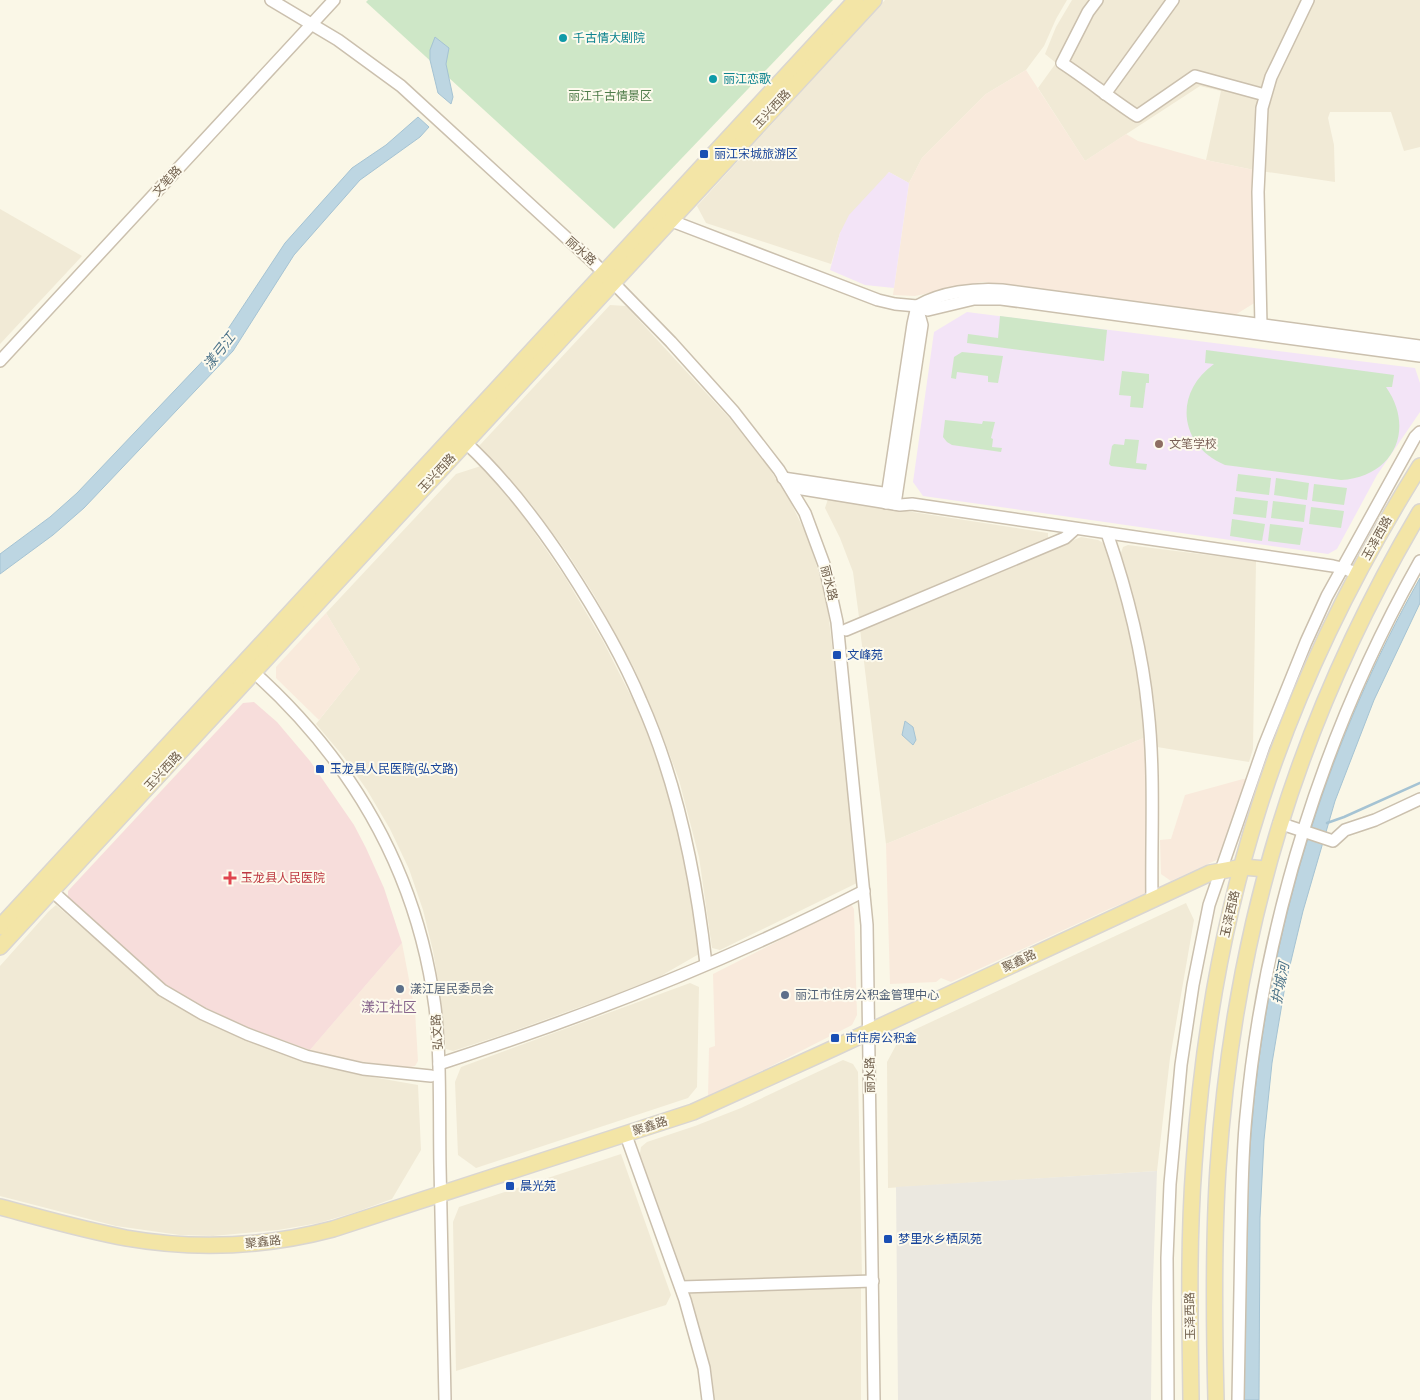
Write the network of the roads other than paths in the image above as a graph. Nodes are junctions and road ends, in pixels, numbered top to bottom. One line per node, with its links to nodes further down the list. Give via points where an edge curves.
1 (271, 0): 9 (street, 丽水路)
2 (287, 0): 9 (street, 丽水路)
3 (334, 0): 9 (street, 文笔路)
4 (856, 0): 12 (main road, 玉兴西路)
5 (874, 0): 12 (main road, 玉兴西路)
6 (1096, 0): 10 (street, via 1062,63)
7 (1173, 0): 10 (street)
8 (1308, 0): 11 (street)
9 (314, 21): 13 (street, 丽水路, via 401,86); 18 (street, 文笔路)
10 (1105, 94): 11 (street, via 1138,116 1195,76)
11 (1265, 96): 15 (street, via 1258,192)
12 (663, 217): 13 (main road, 玉兴西路); 14 (street, via 878,300)
13 (611, 274): 20 (main road, 玉兴西路); 22 (street, 丽水路, via 734,412); 31 (main road, 玉兴西路)
14 (917, 306): 15 (street, via 962,291 992,289); 17 (street, via 928,310 974,299 1001,299); 23 (street, via 922,325)
15 (1261, 325): 16 (street)
16 (1420, 346)
17 (1420, 356)
18 (0, 361)
19 (1420, 432): 28 (street)
20 (465, 442): 31 (main road, 玉兴西路); 43 (street, via 499,476 559,554 596,613 641,700 663,756 685,834)
21 (1420, 466): 29 (main road, 玉泽西路)
22 (792, 483): 23 (street); 30 (street, 丽水路, via 812,509 829,553); 39 (street, 丽水路, via 813,530 834,604)
23 (892, 499): 25 (street)
24 (1420, 512): 33 (main road, 玉泽西路, via 1348,648 1305,749)
25 (1075, 529): 26 (street); 30 (street, via 1065,538)
26 (1107, 533): 28 (street); 40 (street, via 1132,618 1147,694 1151,753)
27 (1420, 561): 34 (street, via 1354,690 1330,749)
28 (1342, 568): 29 (street); 37 (street, via 1286,689)
29 (1357, 574): 35 (main road, 玉泽西路, via 1282,740)
30 (846, 630): 44 (street, 丽水路, via 875,924)
31 (246, 671): 38 (main road, 玉兴西路); 41 (main road, 玉兴西路); 45 (street, 弘文路, via 292,708 342,770 394,859 424,947 435,1009); 46 (street, 弘文路, via 320,754 351,796 384,856 404,905 421,971 428,1010)
32 (1420, 799): 34 (street, via 1345,830 1333,841)
33 (1280, 823): 34 (street); 36 (main road, 玉泽西路)
34 (1304, 831): 61 (street, via 1271,958 1249,1085 1243,1153)
35 (1240, 871): 36 (main road, 聚鑫路); 37 (main road, 聚鑫路); 59 (main road, 玉泽西路, via 1213,998 1197,1126 1190,1246)
36 (1265, 872): 60 (main road, 玉泽西路, via 1237,1002 1221,1128 1214,1247)
37 (1220, 874): 40 (main road, 聚鑫路, via 1210,873); 44 (main road, 聚鑫路); 58 (street, via 1209,904 1195,976 1176,1112 1168,1233)
38 (52, 891): 42 (main road, 玉兴西路); 46 (street, via 162,990 203,1014 306,1056 363,1069)
39 (864, 891): 43 (street, via 800,924); 44 (street, 丽水路)
40 (1152, 900): 44 (main road, 聚鑫路)
41 (0, 927)
42 (0, 946)
43 (706, 964): 45 (street, via 546,1027)
44 (873, 1034): 47 (main road, 聚鑫路, via 695,1119); 48 (main road, 聚鑫路, via 693,1112); 51 (street, 丽水路); 57 (street, 丽水路)
45 (438, 1064): 48 (street, 弘文路)
46 (431, 1076): 48 (street, 弘文路)
47 (628, 1141): 48 (main road, 聚鑫路); 52 (street)
48 (437, 1200): 49 (main road, 聚鑫路, via 315,1234 274,1242 229,1245 186,1245 125,1238); 50 (main road, 聚鑫路, via 353,1232 316,1242 230,1253 185,1253 134,1247); 53 (street, 弘文路); 54 (street, 弘文路)
49 (0, 1207)
50 (0, 1215)
51 (872, 1281): 52 (street); 56 (street, 丽水路)
52 (680, 1286): 55 (street, via 702,1357)
53 (437, 1400)
54 (445, 1400)
55 (708, 1400)
56 (874, 1400)
57 (882, 1400)
58 (1168, 1400)
59 (1191, 1400)
60 (1216, 1400)
61 (1238, 1400)

